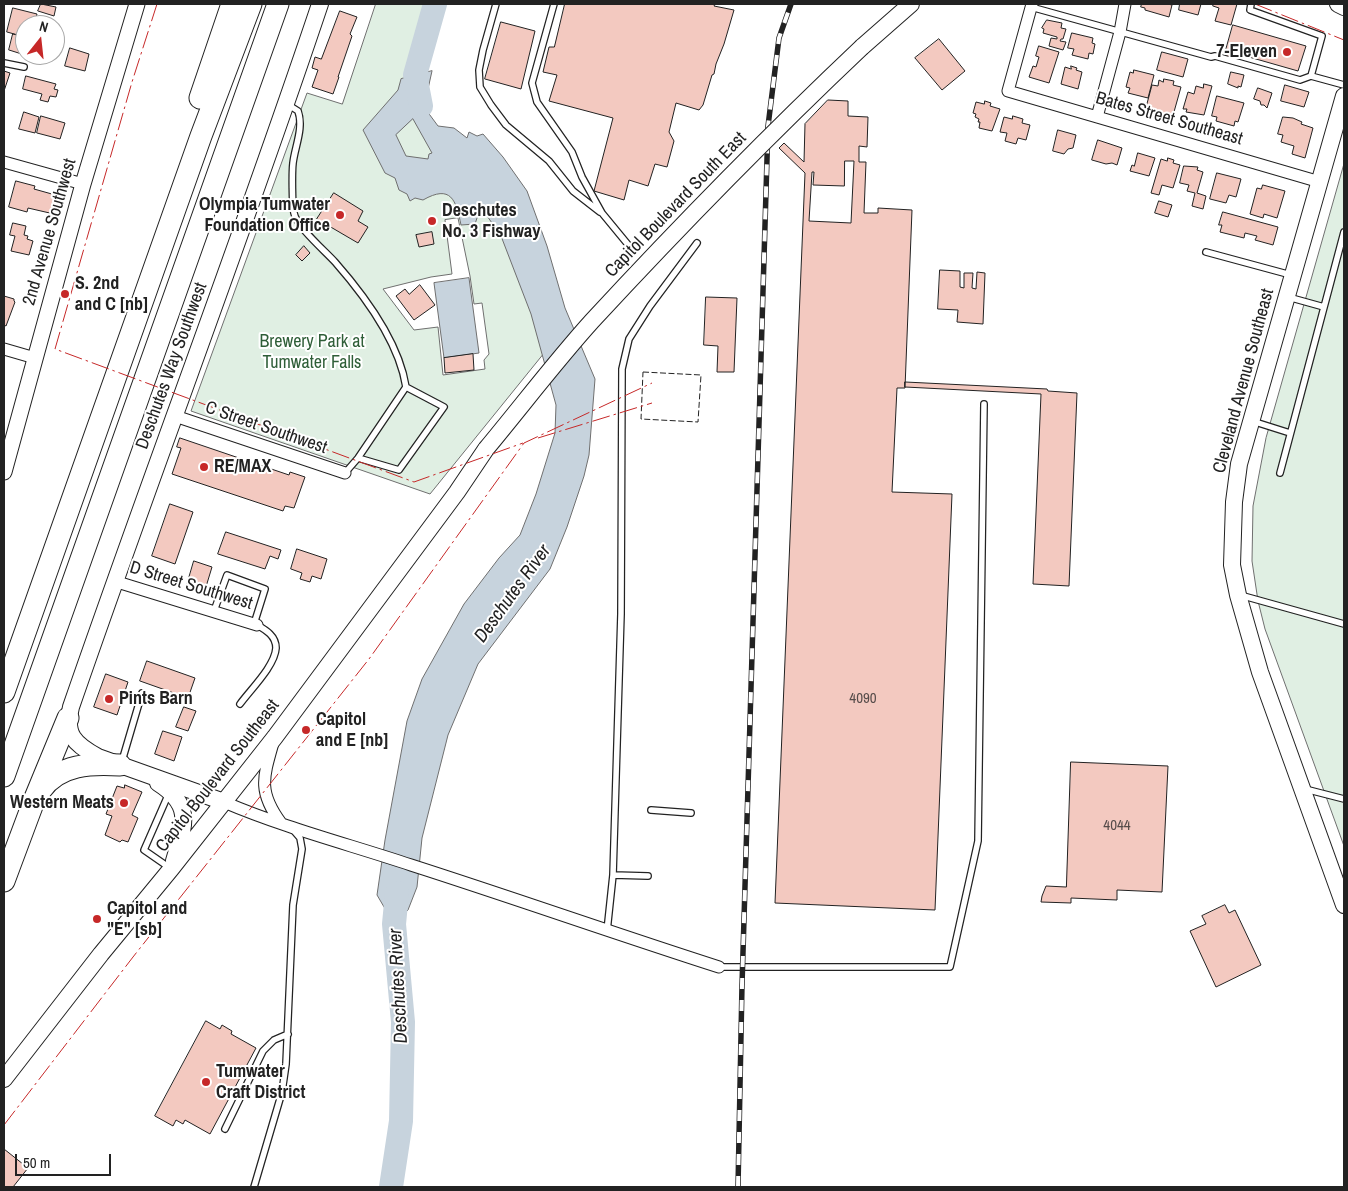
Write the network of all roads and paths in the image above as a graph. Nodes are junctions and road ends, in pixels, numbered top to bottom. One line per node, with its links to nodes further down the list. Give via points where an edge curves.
1 (137, 4): 24 (street, 2nd Avenue Southwest)
2 (232, 4): 40 (highway, via 99,399)
3 (251, 4): 40 (highway, via 200,136)
4 (278, 4): 58 (highway)
5 (320, 4): 20 (main road, Deschutes Way Southwest)
6 (496, 4): 25 (lane, via 480,64 480,87 506,125 549,161 573,191)
7 (554, 4): 25 (lane, via 532,84 537,102 572,152)
8 (911, 4): 45 (main road, Capitol Boulevard South East, bridge, via 803,103 591,322 486,450)
9 (1125, 4): 14 (street)
10 (1252, 4): 17 (lane, via 1250,10 1322,36)
11 (1338, 4): 13 (main road)
12 (1031, 5): 14 (lane); 21 (street, Bates Street Southeast, via 1008,91)
13 (1344, 7)
14 (1120, 32): 17 (lane, via 1300,80); 21 (street)
15 (4, 63): 16 (lane)
16 (24, 67)
17 (1311, 76): 18 (lane)
18 (1344, 85)
19 (1344, 96): 23 (main road, Cleveland Avenue Southeast)
20 (287, 104): 35 (lane, via 298,111 301,120 292,165 294,213 299,224 347,276 372,310 398,358); 37 (main road, Deschutes Way Southwest)
21 (1097, 116): 23 (street, Bates Street Southeast)
22 (4, 162): 24 (street)
23 (1320, 182): 30 (main road, Cleveland Avenue Southeast)
24 (83, 184): 34 (street, 2nd Avenue Southwest)
25 (602, 213): 28 (lane)
26 (1344, 232): 32 (lane)
27 (697, 243): 68 (lane, via 629,340 622,369 621,614)
28 (630, 247)
29 (1206, 252): 30 (lane)
30 (1293, 276): 31 (main road, Cleveland Avenue Southeast)
31 (1287, 296): 32 (lane); 38 (main road, Cleveland Avenue Southeast)
32 (1324, 307): 39 (lane)
33 (4, 349): 34 (street)
34 (34, 358): 42 (street, 2nd Avenue Southwest)
35 (406, 387): 41 (lane); 41 (lane, via 444,407 399,470)
36 (984, 404): 73 (lane, via 978,841 950,967)
37 (175, 416): 43 (street, C Street Southwest); 46 (main road, Deschutes Way Southwest)
38 (1250, 421): 39 (lane); 47 (main road, Cleveland Avenue Southeast, via 1234,502 1232,566)
39 (1290, 433): 44 (lane)
40 (91, 446): 51 (highway)
41 (358, 458): 43 (lane)
42 (4, 472)
43 (346, 473)
44 (1280, 473)
45 (457, 492): 55 (main road, Capitol Boulevard Southeast)
46 (114, 581): 48 (street, D Street Southwest); 54 (main road, Deschutes Way Southwest)
47 (1238, 595): 50 (lane); 59 (main road, Cleveland Avenue Southeast, via 1260,672)
48 (214, 612): 49 (street, D Street Southwest); 49 (lane, via 227,575 265,589)
49 (256, 624): 53 (lane, via 267,631 276,647 268,667)
50 (1344, 624)
51 (4, 692)
52 (142, 693): 56 (lane)
53 (240, 704)
54 (68, 718): 56 (main road, via 69,729 84,750); 61 (highway)
55 (275, 737): 63 (main road, Capitol Boulevard Southeast); 66 (street, via 264,782 270,809)
56 (120, 765): 57 (main road); 61 (highway, via 85,765 66,770 54,777)
57 (143, 773): 60 (main road); 63 (main road)
58 (4, 776)
59 (1302, 788): 62 (lane); 71 (main road, Cleveland Avenue Southeast)
60 (170, 791): 67 (main road, via 179,801 184,819); 67 (lane, via 144,850)
61 (35, 798): 70 (highway)
62 (1344, 799)
63 (224, 802): 66 (street); 67 (main road, Capitol Boulevard Southeast)
64 (651, 810): 65 (lane)
65 (691, 812)
66 (286, 825): 72 (street); 74 (lane, via 300,838 302,849 293,913)
67 (171, 869): 75 (main road, Capitol Boulevard Southeast)
68 (613, 875): 69 (lane); 72 (lane)
69 (648, 876)
70 (4, 881)
71 (1344, 905)
72 (607, 931): 73 (street)
73 (719, 967)
74 (288, 1034): 76 (lane, via 274,1040 263,1051); 77 (lane, via 282,1092)
75 (4, 1079)
76 (225, 1129)
77 (254, 1187)

